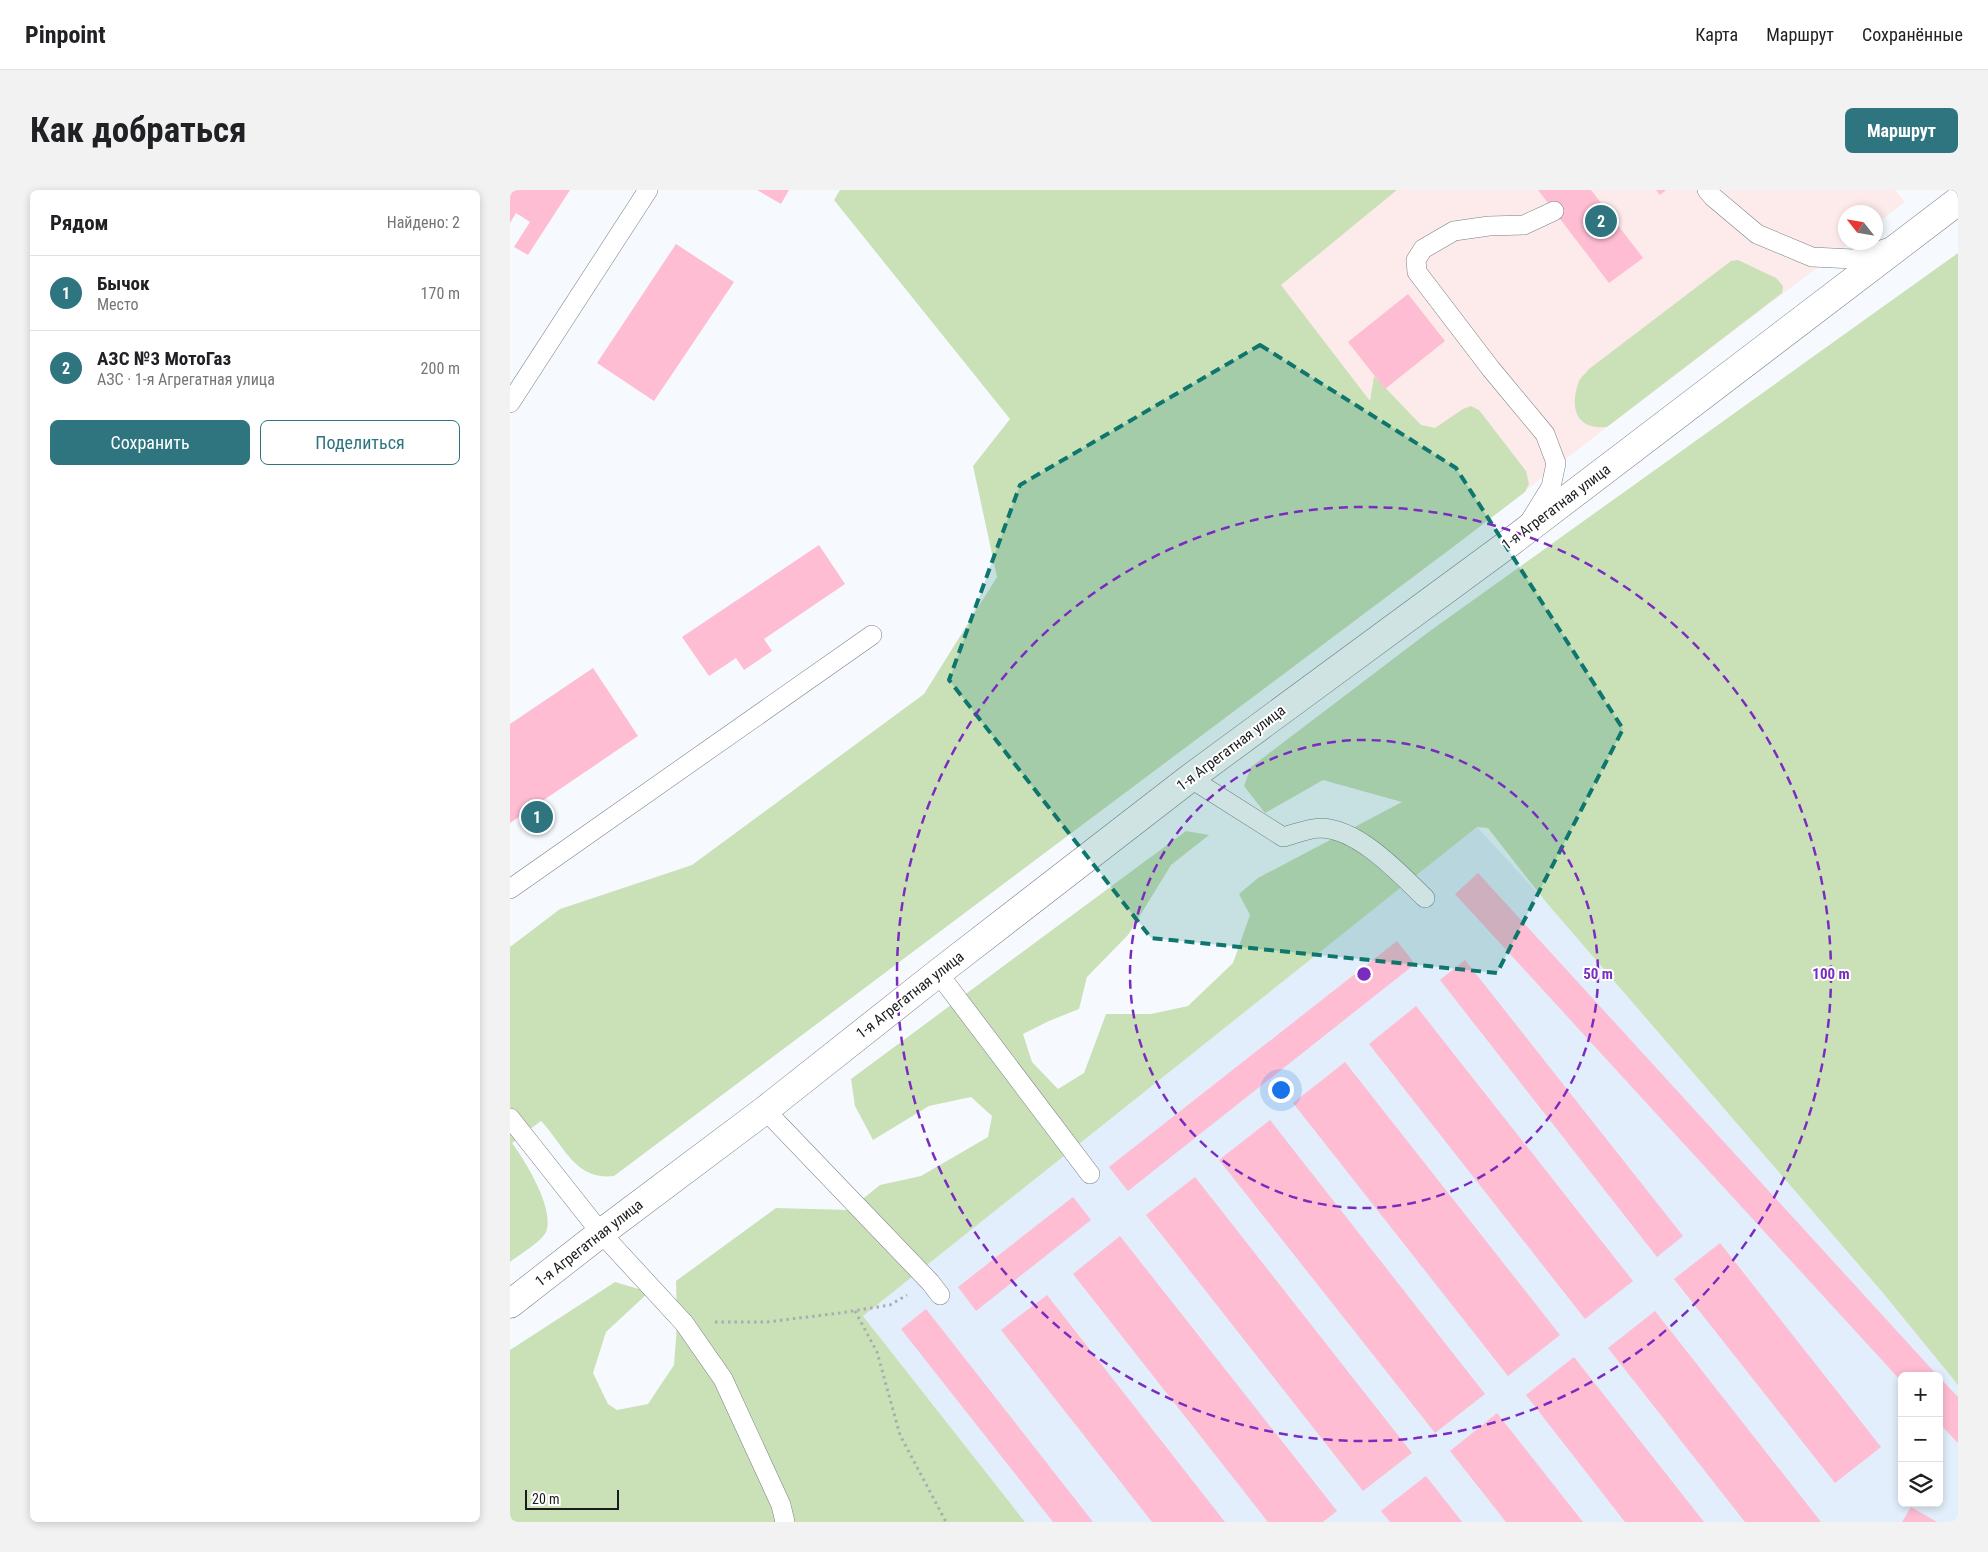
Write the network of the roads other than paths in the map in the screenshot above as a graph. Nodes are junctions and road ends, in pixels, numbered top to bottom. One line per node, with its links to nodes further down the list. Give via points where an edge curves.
1 (648, 190): 6 (lane)
2 (1707, 190): 5 (lane, via 1757,234 1812,257 1854,260)
3 (1958, 201): 5 (main road, 1-я Агрегатная улица)
4 (1554, 211): 7 (lane, via 1524,225 1454,231 1423,249 1416,260 1417,272 1545,434 1556,463 1551,487 1531,519)
5 (1904, 242): 7 (main road, 1-я Агрегатная улица)
6 (510, 403)
7 (1512, 541): 9 (main road, 1-я Агрегатная улица)
8 (872, 635): 10 (lane)
9 (1190, 778): 11 (lane, via 1283,837 1321,828 1350,835 1389,863); 12 (main road, 1-я Агрегатная улица)
10 (510, 888)
11 (1425, 898)
12 (938, 973): 13 (main road, 1-я Агрегатная улица); 15 (lane)
13 (765, 1110): 16 (main road, 1-я Агрегатная улица); 17 (lane)
14 (510, 1118): 16 (lane)
15 (1090, 1174)
16 (601, 1233): 18 (main road, 1-я Агрегатная улица); 19 (lane, via 684,1323 723,1379 781,1505)
17 (935, 1289)
18 (510, 1304)
19 (785, 1522)

